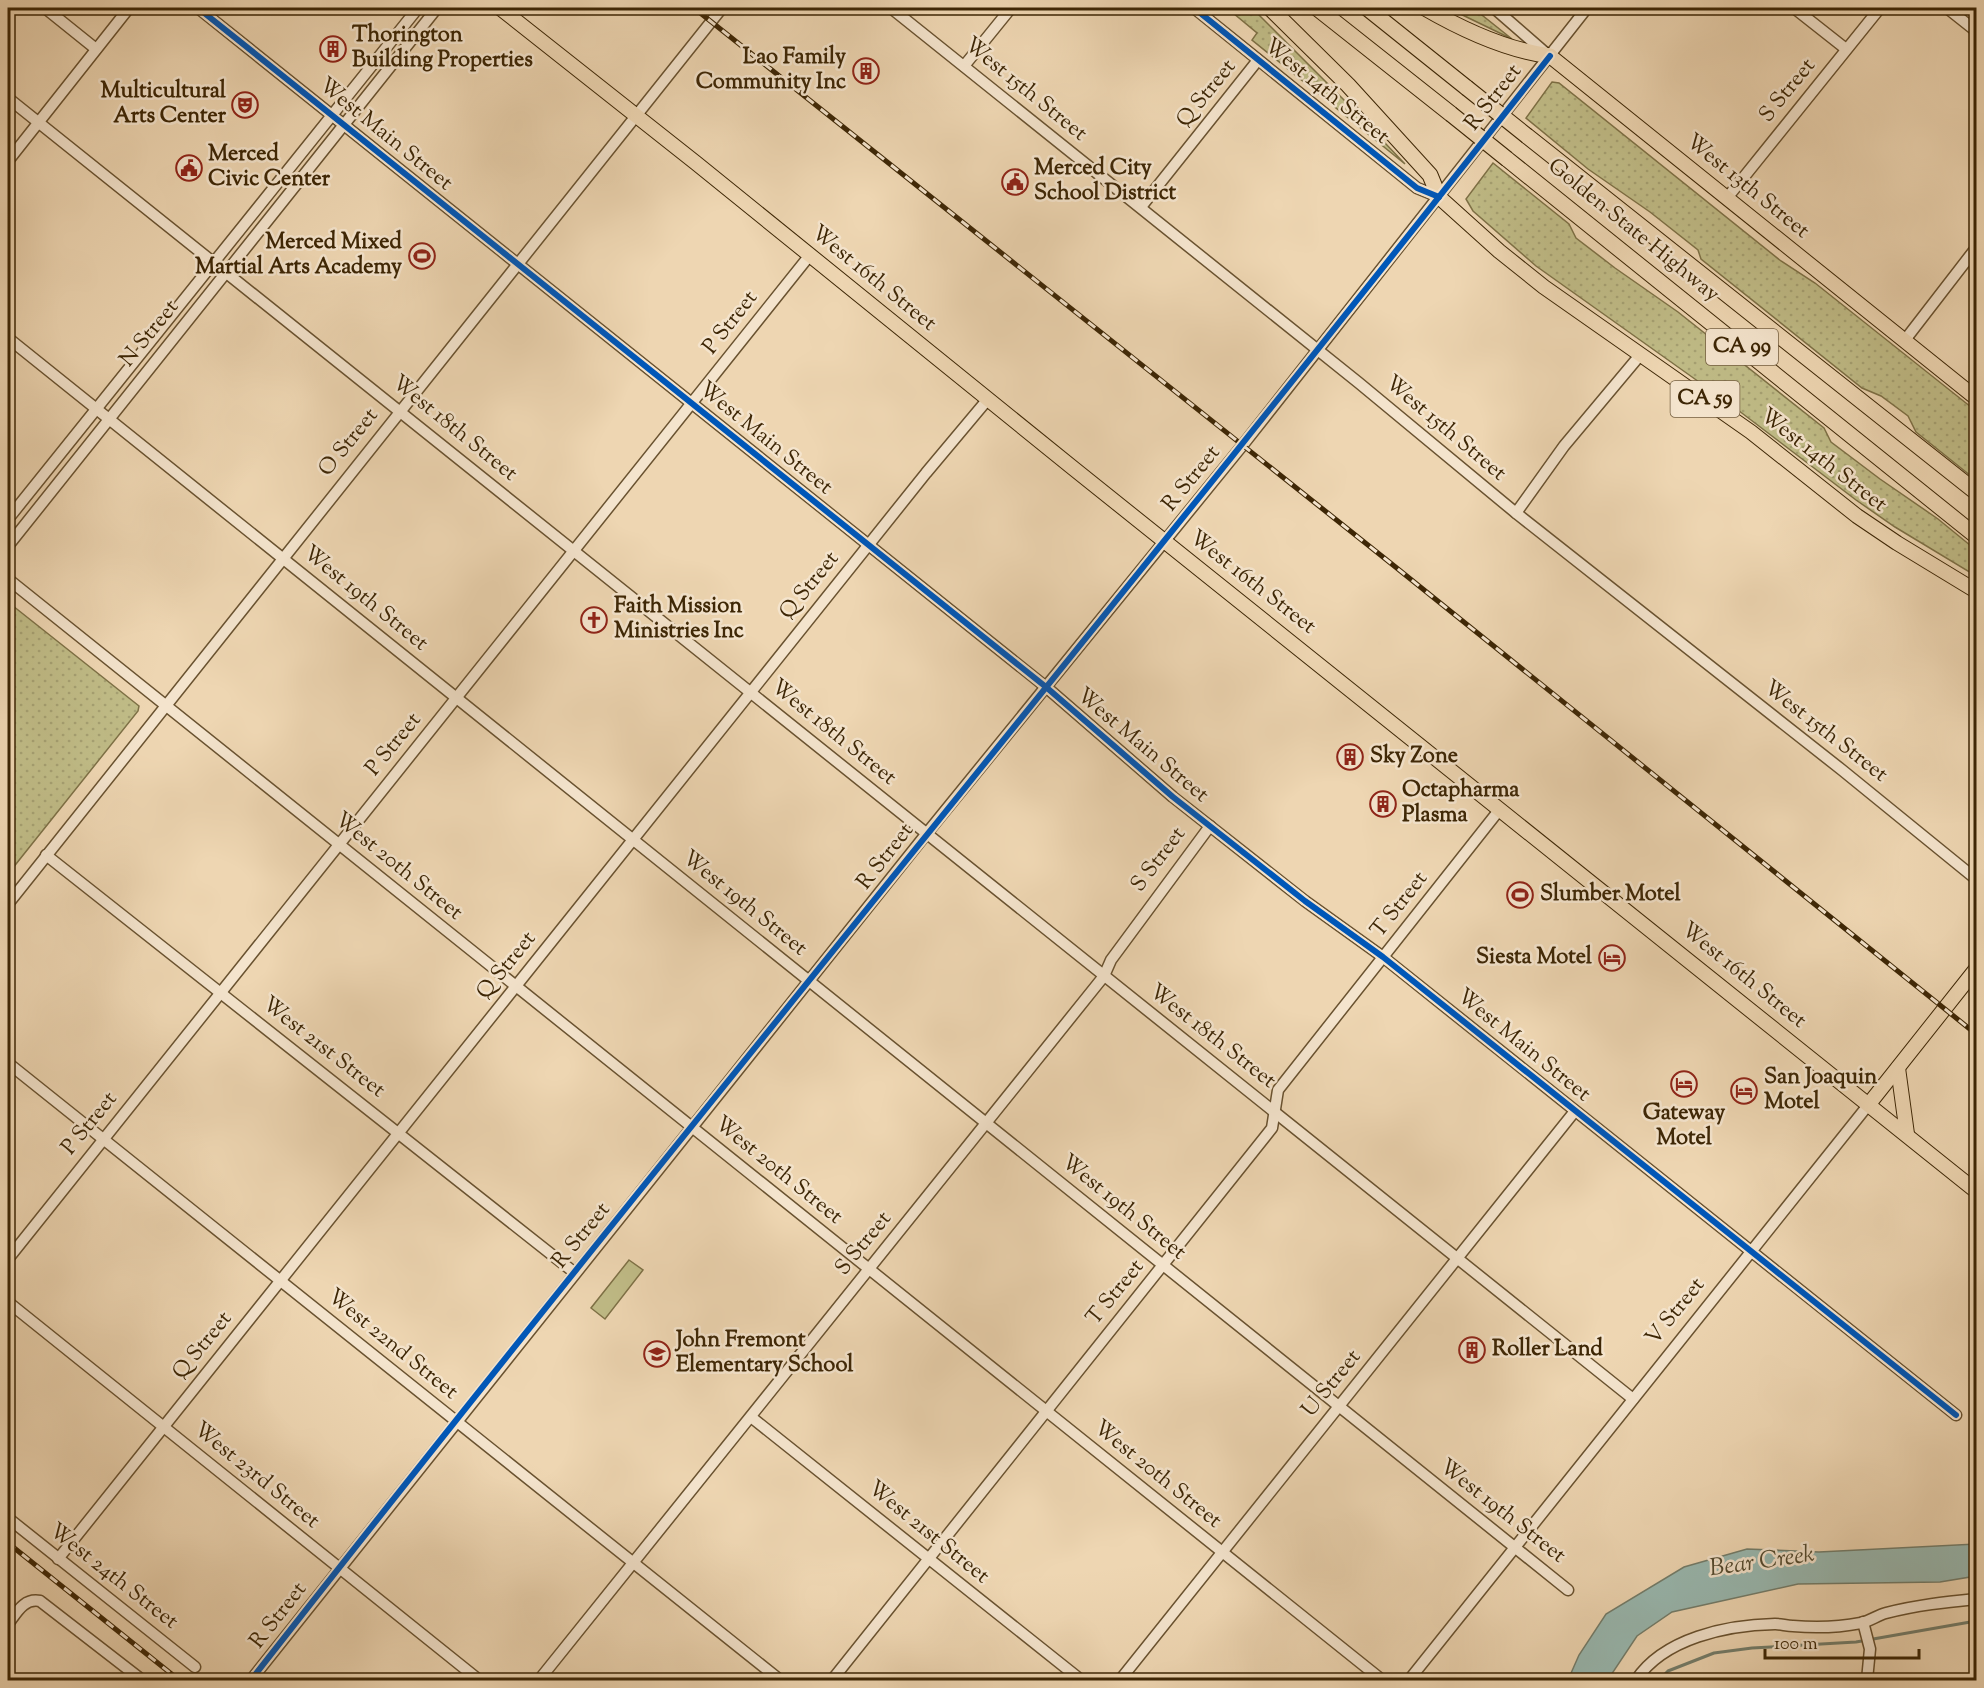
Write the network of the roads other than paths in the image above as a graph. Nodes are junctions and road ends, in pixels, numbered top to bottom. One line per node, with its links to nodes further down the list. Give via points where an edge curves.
1 (45, 8): 21 (street)
2 (129, 8): 21 (street)
3 (198, 8): 28 (street, West Main Street)
4 (418, 8): 28 (street, N Street)
5 (437, 8): 30 (street, N Street)
6 (500, 8): 27 (main road, West 16th Street)
7 (722, 8): 27 (street, O Street)
8 (891, 8): 25 (street, West 15th Street)
9 (1011, 8): 25 (street)
10 (1194, 8): 24 (street, West 14th Street)
11 (1269, 8): 32 (highway, CA 59, via 1348,85 1431,175)
12 (1317, 8): 53 (highway, Golden State Highway / CA 99, bridge)
13 (1367, 8): 50 (highway, Golden State Highway / CA 99, bridge)
14 (1425, 8): 23 (highway, via 1514,49)
15 (1494, 8): 23 (street, West 13th Street)
16 (1587, 8): 23 (street, R Street)
17 (1794, 8): 22 (street)
18 (1880, 8): 22 (street, S Street)
19 (1947, 8): 20 (street)
20 (1977, 31)
21 (96, 49): 29 (street)
22 (1846, 49): 33 (street, S Street)
23 (1550, 56): 32 (street, R Street); 33 (main road, West 13th Street)
24 (1258, 60): 32 (street, West 14th Street, via 1417,188); 34 (street, Q Street)
25 (964, 66): 34 (street, West 15th Street)
26 (8, 98): 29 (street, West 18th Street)
27 (636, 114): 36 (main road, West 16th Street); 38 (street, O Street)
28 (332, 115): 30 (street, West Main Street); 37 (street, N Street)
29 (38, 122): 31 (street); 37 (street, West 18th Street)
30 (343, 124): 38 (street, West Main Street); 39 (street, N Street)
31 (8, 161)
32 (1439, 197): 42 (street, R Street); 43 (main road, West 14th Street / CA 59, via 1544,287)
33 (1727, 198): 41 (main road, West 13th Street)
34 (1141, 207): 42 (street, West 15th Street)
35 (1977, 248): 41 (street)
36 (810, 255): 45 (main road, West 16th Street); 46 (street, P Street)
37 (214, 262): 39 (street, West 18th Street); 47 (street, N Street)
38 (517, 263): 46 (street, West Main Street); 48 (street, O Street)
39 (226, 272): 48 (street, West 18th Street); 49 (street, N Street)
40 (8, 338): 47 (street, West 19th Street)
41 (1905, 340): 44 (main road, West 13th Street)
42 (1317, 350): 51 (street, West 15th Street); 54 (street, R Street)
43 (1641, 354): 51 (street, via 1564,446); 60 (main road, West 14th Street / CA 59, via 1751,432 1857,516)
44 (1977, 398)
45 (988, 399): 54 (main road, West 16th Street); 55 (street, Q Street)
46 (692, 404): 55 (street, West Main Street); 57 (street, P Street)
47 (96, 409): 49 (street, West 19th Street); 52 (street, N Street)
48 (401, 411): 57 (street, West 18th Street); 58 (street, O Street)
49 (108, 418): 56 (street, N Street); 58 (street, West 19th Street)
50 (1977, 492)
51 (1516, 513): 71 (street, West 15th Street)
52 (8, 519)
53 (1977, 536)
54 (1164, 540): 61 (street, R Street); 65 (main road, West 16th Street)
55 (869, 545): 61 (street, West Main Street); 62 (street, Q Street)
56 (8, 546)
57 (575, 550): 62 (street, West 18th Street); 63 (street, P Street)
58 (283, 558): 63 (street, West 19th Street); 64 (street, O Street)
59 (8, 579): 64 (street, West 20th Street)
60 (1977, 591)
61 (1046, 687): 66 (street, West Main Street); 67 (street, R Street)
62 (750, 692): 67 (street, West 18th Street); 68 (street, Q Street)
63 (457, 698): 68 (street, West 19th Street); 69 (street, P Street)
64 (166, 705): 69 (street, West 20th Street); 70 (street, O Street)
65 (1500, 808): 73 (street, T Street); 81 (main road, West 16th Street)
66 (1210, 826): 73 (street, West Main Street); 75 (street, S Street)
67 (927, 833): 75 (street, West 18th Street); 76 (street, R Street)
68 (632, 839): 76 (street, West 19th Street); 77 (street, Q Street)
69 (340, 845): 77 (street, West 20th Street); 78 (street, P Street)
70 (46, 855): 72 (street, O Street); 78 (street, West 21st Street)
71 (1977, 879)
72 (8, 904)
73 (1383, 957): 82 (street, T Street, via 1278,1090); 83 (street, West Main Street)
74 (1977, 969): 80 (main road, V Street)
75 (1104, 976): 82 (street, West 18th Street); 84 (street, S Street)
76 (809, 981): 84 (street, West 19th Street); 85 (street, R Street)
77 (516, 986): 85 (street, West 20th Street); 86 (street, Q Street)
78 (222, 993): 86 (street, West 21st Street); 88 (street, P Street)
79 (8, 1063): 88 (street, West 22nd Street)
80 (1898, 1068): 81 (main road, V Street); 87 (main road)
81 (1869, 1104): 87 (main road, West 16th Street); 90 (street, V Street)
82 (1273, 1110): 91 (street, West 18th Street); 93 (street, T Street, via 1272,1128)
83 (1575, 1111): 90 (street, West Main Street); 91 (street, U Street)
84 (986, 1123): 93 (street, West 19th Street); 94 (street, S Street)
85 (692, 1128): 94 (street, West 20th Street); 95 (street, R Street)
86 (398, 1133): 95 (street, West 21st Street); 96 (street, Q Street)
87 (1907, 1134): 89 (main road, West 16th Street)
88 (103, 1139): 92 (street, P Street); 96 (street, West 22nd Street)
89 (1977, 1191)
90 (1751, 1251): 98 (street, V Street); 101 (street, West Main Street)
91 (1458, 1258): 98 (street, West 18th Street); 99 (street, U Street)
92 (8, 1259)
93 (1163, 1265): 99 (street, West 19th Street); 100 (street, T Street)
94 (869, 1269): 100 (street, West 20th Street); 102 (street, S Street)
95 (575, 1273): 103 (street, R Street)
96 (280, 1281): 103 (street, West 22nd Street); 104 (street, Q Street)
97 (8, 1302): 104 (street, West 23rd Street)
98 (1633, 1399): 106 (street, V Street)
99 (1339, 1407): 106 (street, West 19th Street); 107 (street, U Street)
100 (1046, 1411): 107 (street, West 20th Street); 109 (street, T Street)
101 (1956, 1415)
102 (751, 1417): 109 (street, West 21st Street); 110 (street, S Street)
103 (456, 1422): 110 (street, West 22nd Street); 111 (street, R Street)
104 (163, 1427): 108 (street, Q Street); 111 (street, West 23rd Street)
105 (8, 1518): 108 (street, West 24th Street)
106 (1515, 1547): 112 (street, West 19th Street); 126 (street, V Street)
107 (1222, 1552): 124 (street, U Street); 125 (street, West 20th Street)
108 (58, 1559): 116 (street, West 24th Street)
109 (929, 1559): 122 (street, T Street); 123 (street, West 21st Street)
110 (633, 1563): 120 (street, S Street); 121 (street, West 22nd Street)
111 (339, 1568): 118 (street, R Street); 119 (street, West 23rd Street)
112 (1568, 1590)
113 (1977, 1599): 114 (street, via 1907,1608)
114 (1863, 1622): 127 (street, via 1736,1627 1711,1633 1670,1650); 128 (street, via 1870,1649)
115 (8, 1624): 117 (street, via 24,1604 34,1600 45,1604)
116 (195, 1667)
117 (142, 1680)
118 (251, 1680)
119 (479, 1680)
120 (539, 1680)
121 (780, 1680)
122 (832, 1680)
123 (1081, 1680)
124 (1120, 1680)
125 (1382, 1680)
126 (1409, 1680)
127 (1636, 1680)
128 (1867, 1680)

